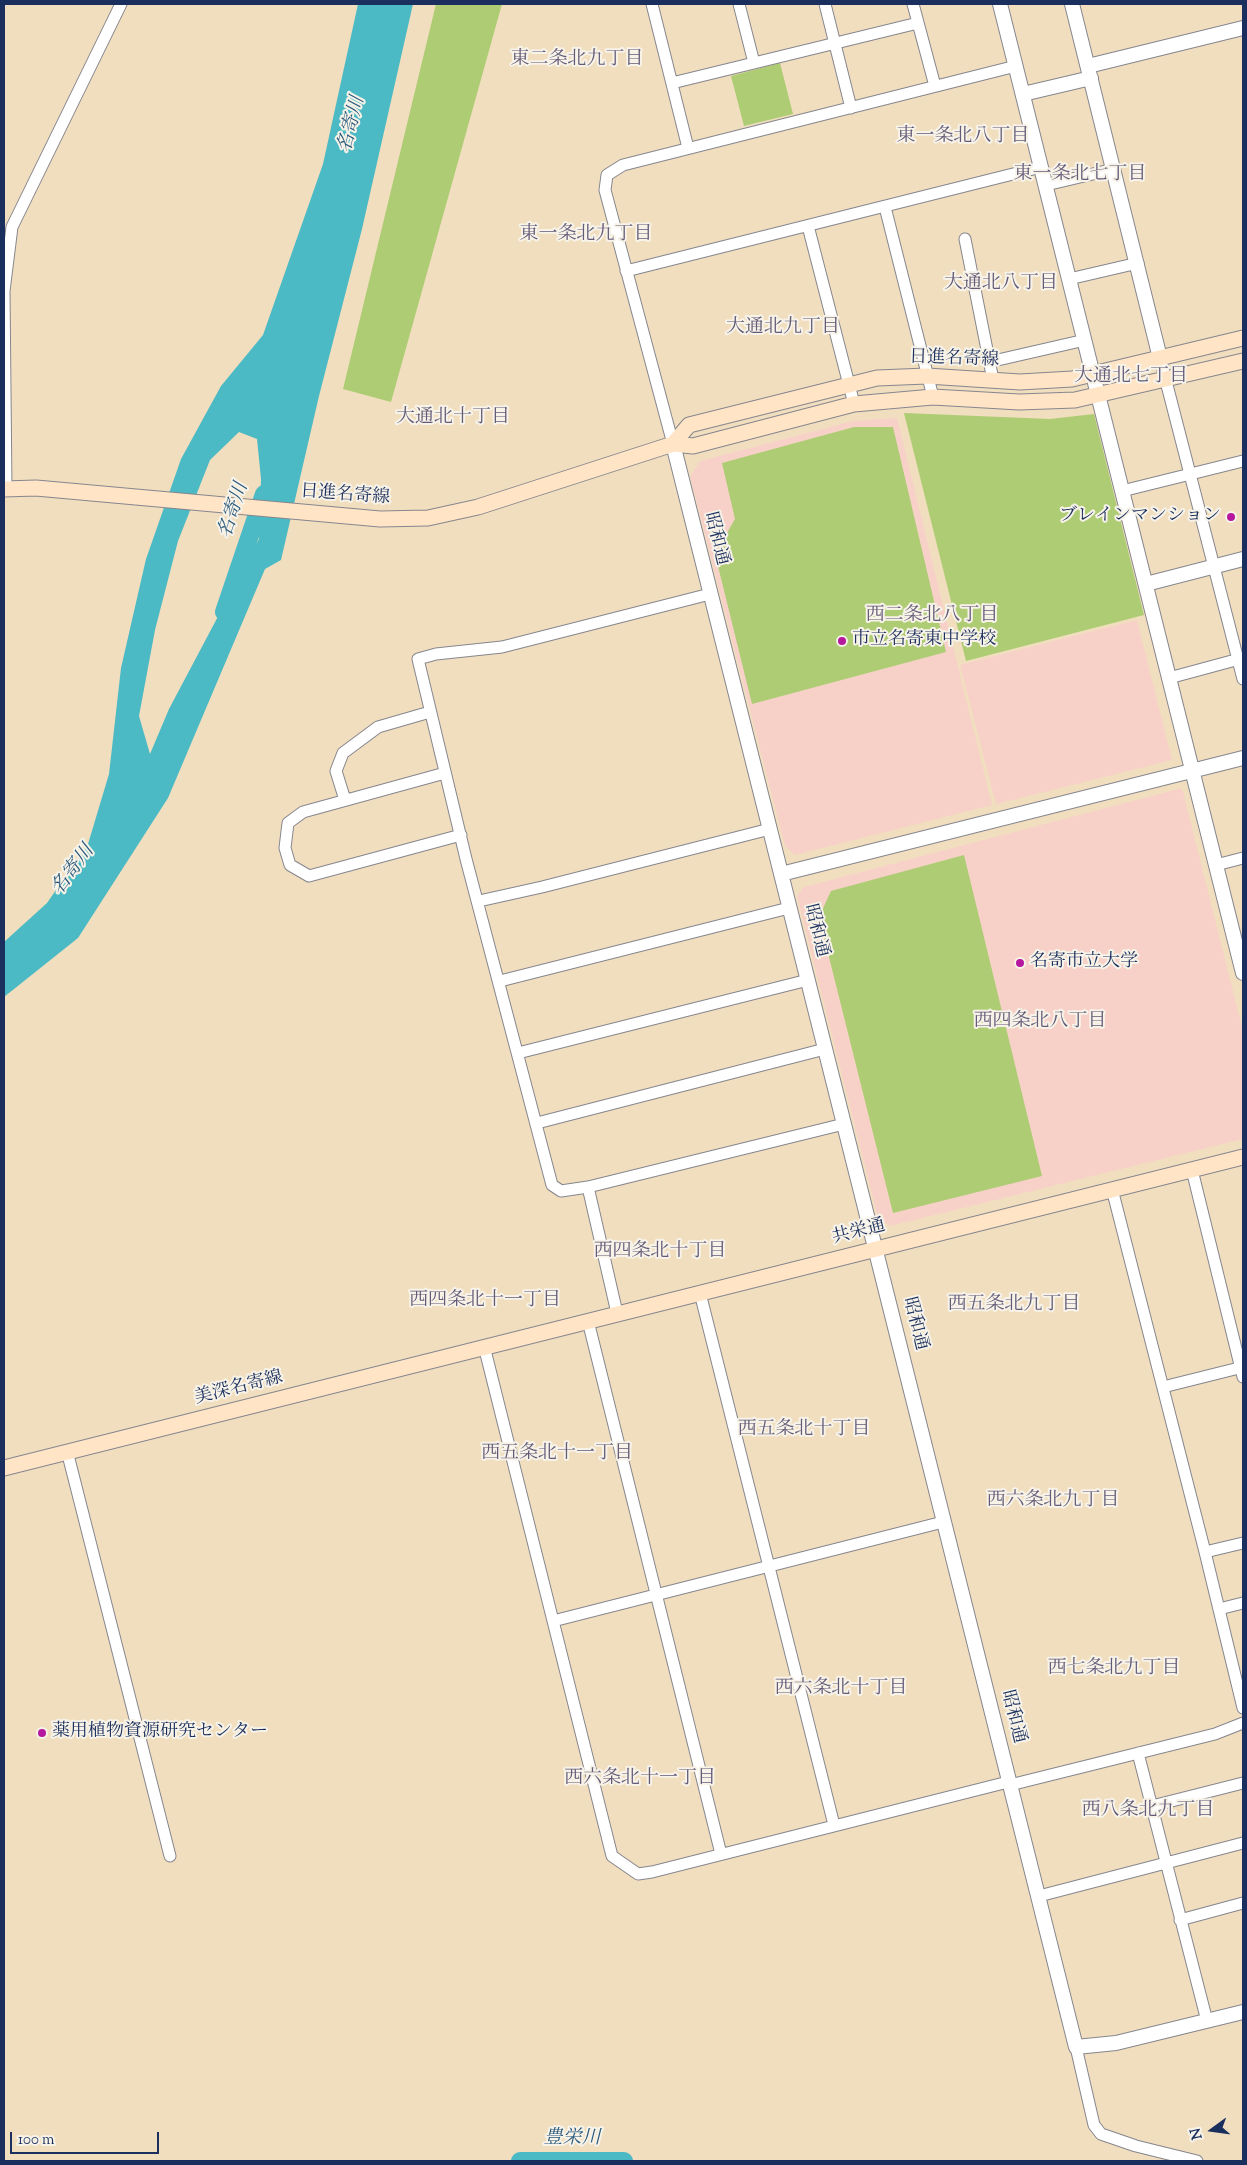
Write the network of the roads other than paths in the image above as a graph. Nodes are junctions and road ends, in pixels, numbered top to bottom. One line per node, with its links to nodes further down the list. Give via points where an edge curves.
1 (121, 4): 44 (street, via 12,227 4,291)
2 (652, 4): 14 (street)
3 (739, 4): 11 (street)
4 (825, 4): 10 (street)
5 (914, 4): 8 (street)
6 (1000, 4): 12 (street)
7 (1072, 4): 13 (street)
8 (918, 23): 10 (street); 15 (street)
9 (1243, 28): 13 (street)
10 (834, 44): 11 (street); 17 (street)
11 (754, 63): 14 (street)
12 (1016, 66): 15 (street); 16 (street)
13 (1089, 72): 16 (street); 20 (street)
14 (672, 83): 18 (street)
15 (935, 86): 17 (street)
16 (1023, 94): 19 (street)
17 (851, 108): 18 (street)
18 (688, 148): 26 (street, via 623,164 607,175 606,190)
19 (1041, 167): 21 (street); 22 (street)
20 (1114, 169): 21 (street); 25 (street)
21 (1046, 185): 27 (street)
22 (885, 206): 23 (street); 34 (street)
23 (808, 226): 26 (street); 37 (street)
24 (965, 239): 32 (street)
25 (1138, 263): 27 (street); 30 (street)
26 (626, 271): 41 (street)
27 (1069, 279): 29 (street)
28 (1243, 338): 30 (main road, 日進名寄線)
29 (1085, 340): 32 (street); 33 (street)
30 (1160, 358): 33 (main road, 日進名寄線); 36 (street)
31 (1243, 361): 36 (main road, 日進名寄線)
32 (989, 362): 35 (street)
33 (1094, 375): 35 (main road, 日進名寄線, via 1020,382); 38 (street)
34 (927, 376): 35 (main road, 日進名寄線); 37 (main road, 日進名寄線, via 877,378); 39 (street)
35 (993, 380)
36 (1167, 380): 38 (main road, 日進名寄線); 43 (street)
37 (850, 385): 40 (street); 41 (main road, 日進名寄線, via 689,425)
38 (1098, 395): 39 (main road, 日進名寄線, via 1075,400 1019,402); 45 (street)
39 (933, 397): 40 (main road, 日進名寄線)
40 (854, 404): 41 (main road, 日進名寄線, via 693,446)
41 (673, 444): 44 (main road, 日進名寄線, via 452,514 428,518 380,519); 49 (street, 昭和通)
42 (1243, 461): 43 (street)
43 (1191, 474): 45 (street); 47 (street)
44 (5, 489)
45 (1122, 491): 48 (street)
46 (1243, 559): 47 (street)
47 (1214, 566): 48 (street); 50 (street)
48 (1146, 584): 51 (street)
49 (710, 594): 53 (street, via 502,647 418,659); 58 (street, 昭和通)
50 (1241, 659): 51 (street); 52 (street)
51 (1169, 678): 55 (street)
52 (1243, 679)
53 (430, 712): 56 (street); 57 (street, via 378,727 343,753 336,771)
54 (1243, 758): 55 (street)
55 (1192, 771): 61 (street); 62 (street)
56 (445, 773): 57 (street); 59 (street)
57 (345, 800): 59 (street, via 303,812 288,823 285,848 290,865 309,876)
58 (770, 829): 62 (street, 昭和通); 63 (street)
59 (461, 835): 63 (street)
60 (1243, 858): 61 (street)
61 (1216, 865): 65 (street)
62 (781, 874): 64 (street, 昭和通)
63 (479, 900): 67 (street)
64 (789, 908): 67 (street); 68 (street, 昭和通)
65 (1241, 957): 66 (street)
66 (1243, 973)
67 (500, 980): 70 (street)
68 (808, 980): 69 (street, 昭和通); 70 (street)
69 (825, 1049): 71 (street); 72 (street, 昭和通)
70 (518, 1053): 71 (street)
71 (537, 1123): 75 (street, via 552,1185 561,1192)
72 (844, 1124): 75 (street); 77 (street, 昭和通)
73 (1243, 1157): 74 (main road, 共栄通)
74 (1192, 1170): 76 (main road, 共栄通); 82 (street)
75 (588, 1187): 79 (street)
76 (1112, 1190): 77 (main road, 共栄通); 83 (street)
77 (874, 1249): 78 (main road, 共栄通); 86 (street, 昭和通)
78 (700, 1293): 79 (main road, 共栄通); 89 (street)
79 (617, 1313): 80 (main road, 共栄通)
80 (588, 1321): 81 (main road, 共栄通); 90 (street)
81 (484, 1346): 84 (main road, 美深名寄線); 93 (street)
82 (1242, 1370): 83 (street)
83 (1163, 1387): 88 (street)
84 (67, 1451): 85 (main road, 美深名寄線); 104 (street)
85 (4, 1468)
86 (943, 1522): 89 (street); 98 (street, 昭和通)
87 (1243, 1543): 88 (street)
88 (1205, 1552): 92 (street)
89 (770, 1567): 90 (street); 101 (street)
90 (656, 1596): 93 (street); 103 (street)
91 (1243, 1603): 92 (street)
92 (1219, 1609): 94 (street)
93 (552, 1621): 103 (street, via 612,1856 638,1874)
94 (1238, 1664): 95 (street)
95 (1243, 1708)
96 (1243, 1723): 97 (street, via 1215,1734)
97 (1138, 1753): 98 (street); 100 (street)
98 (1009, 1783): 101 (street); 106 (street, 昭和通)
99 (1243, 1783): 100 (street)
100 (1152, 1806): 105 (street)
101 (834, 1825): 103 (street)
102 (1243, 1843): 105 (street)
103 (721, 1854)
104 (170, 1856)
105 (1166, 1863): 106 (street); 108 (street)
106 (1040, 1896): 111 (street, 昭和通)
107 (1243, 1903): 108 (street)
108 (1180, 1920): 110 (street)
109 (1243, 2012): 110 (street)
110 (1207, 2021): 111 (street, via 1116,2043)
111 (1076, 2047): 112 (street, via 1094,2124 1101,2134)
112 (1196, 2161)

